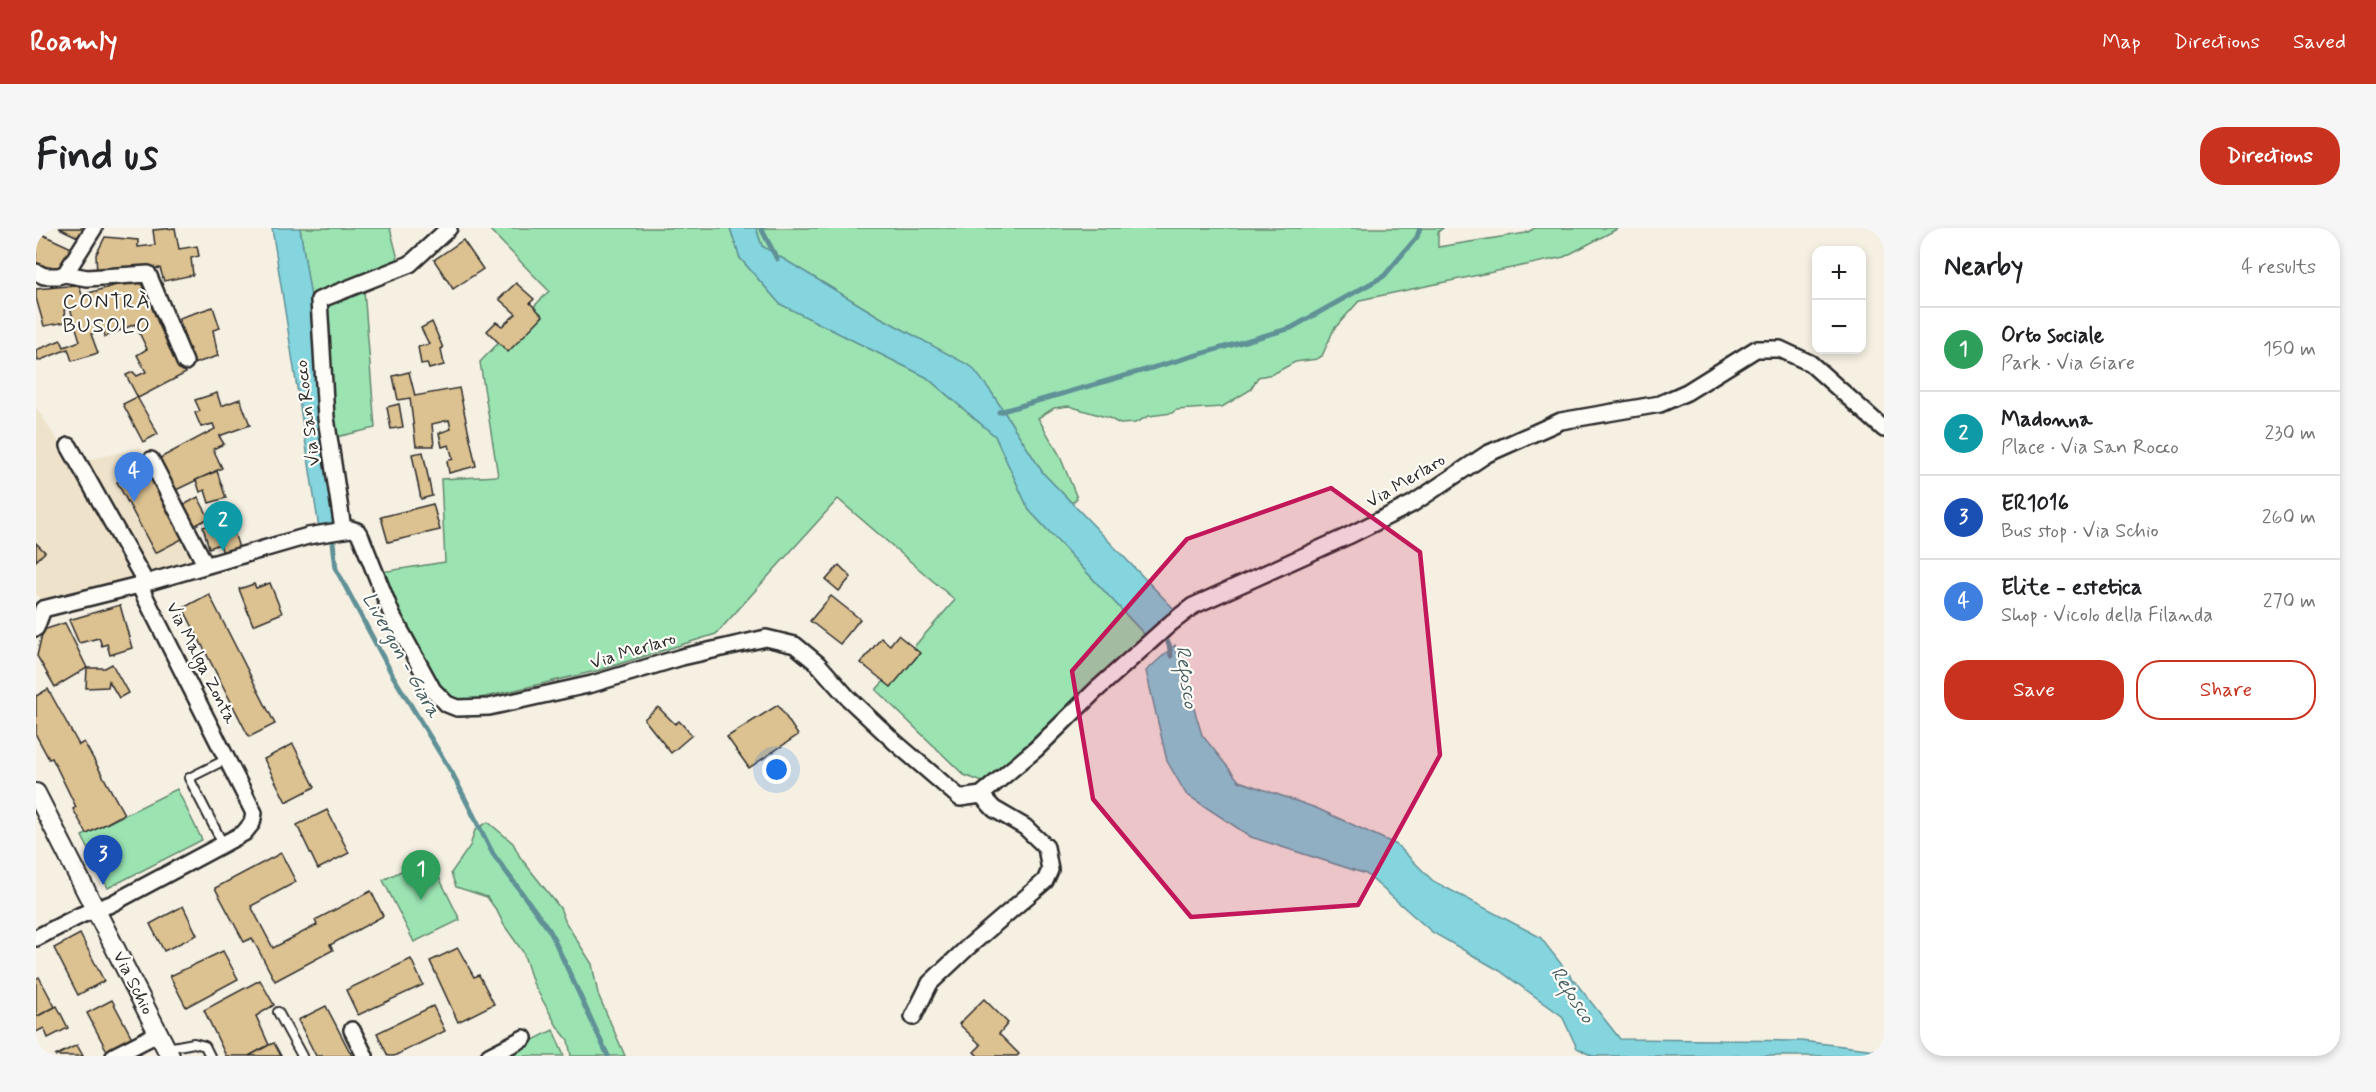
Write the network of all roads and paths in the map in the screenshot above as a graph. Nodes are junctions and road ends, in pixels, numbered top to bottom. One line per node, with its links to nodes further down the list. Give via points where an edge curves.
1 (94, 228): 4 (street)
2 (449, 228): 9 (street, Via San Rocco, via 410,264 319,300 326,418)
3 (36, 272): 4 (street, via 44,276)
4 (64, 274): 5 (street, via 87,278 148,274)
5 (185, 362)
6 (1884, 429): 16 (street, Via Merlaro, via 1810,363 1780,349 1756,349 1688,392 1660,404 1561,421 1487,454 1412,504 1192,606)
7 (69, 446): 11 (street, Via Malga Zonta)
8 (151, 460): 10 (street)
9 (344, 529): 10 (street); 16 (street, Via Merlaro, via 357,531 361,537 392,615 433,690 447,704 457,708 489,707 766,638 795,645 872,721 960,798)
10 (205, 564): 11 (street)
11 (143, 584): 12 (street); 14 (street, Via Malga Zonta)
12 (40, 605): 13 (street)
13 (36, 628)
14 (227, 759): 17 (street, Via Malga Zonta, via 254,813 252,824 244,833); 17 (lane, via 189,778)
15 (36, 793): 18 (street, Via Schio)
16 (981, 795): 21 (street, via 1025,827 1046,848 1050,870 1045,881 930,983)
17 (223, 844): 18 (street, Via Malga Zonta)
18 (95, 910): 19 (street); 24 (street, Via Schio)
19 (36, 938)
20 (278, 1012): 27 (lane)
21 (913, 1017)
22 (352, 1030): 28 (street)
23 (524, 1038): 29 (street)
24 (165, 1046): 25 (street); 26 (lane, via 194,1043 205,1046)
25 (114, 1056)
26 (210, 1056)
27 (302, 1056)
28 (365, 1056)
29 (489, 1056)

